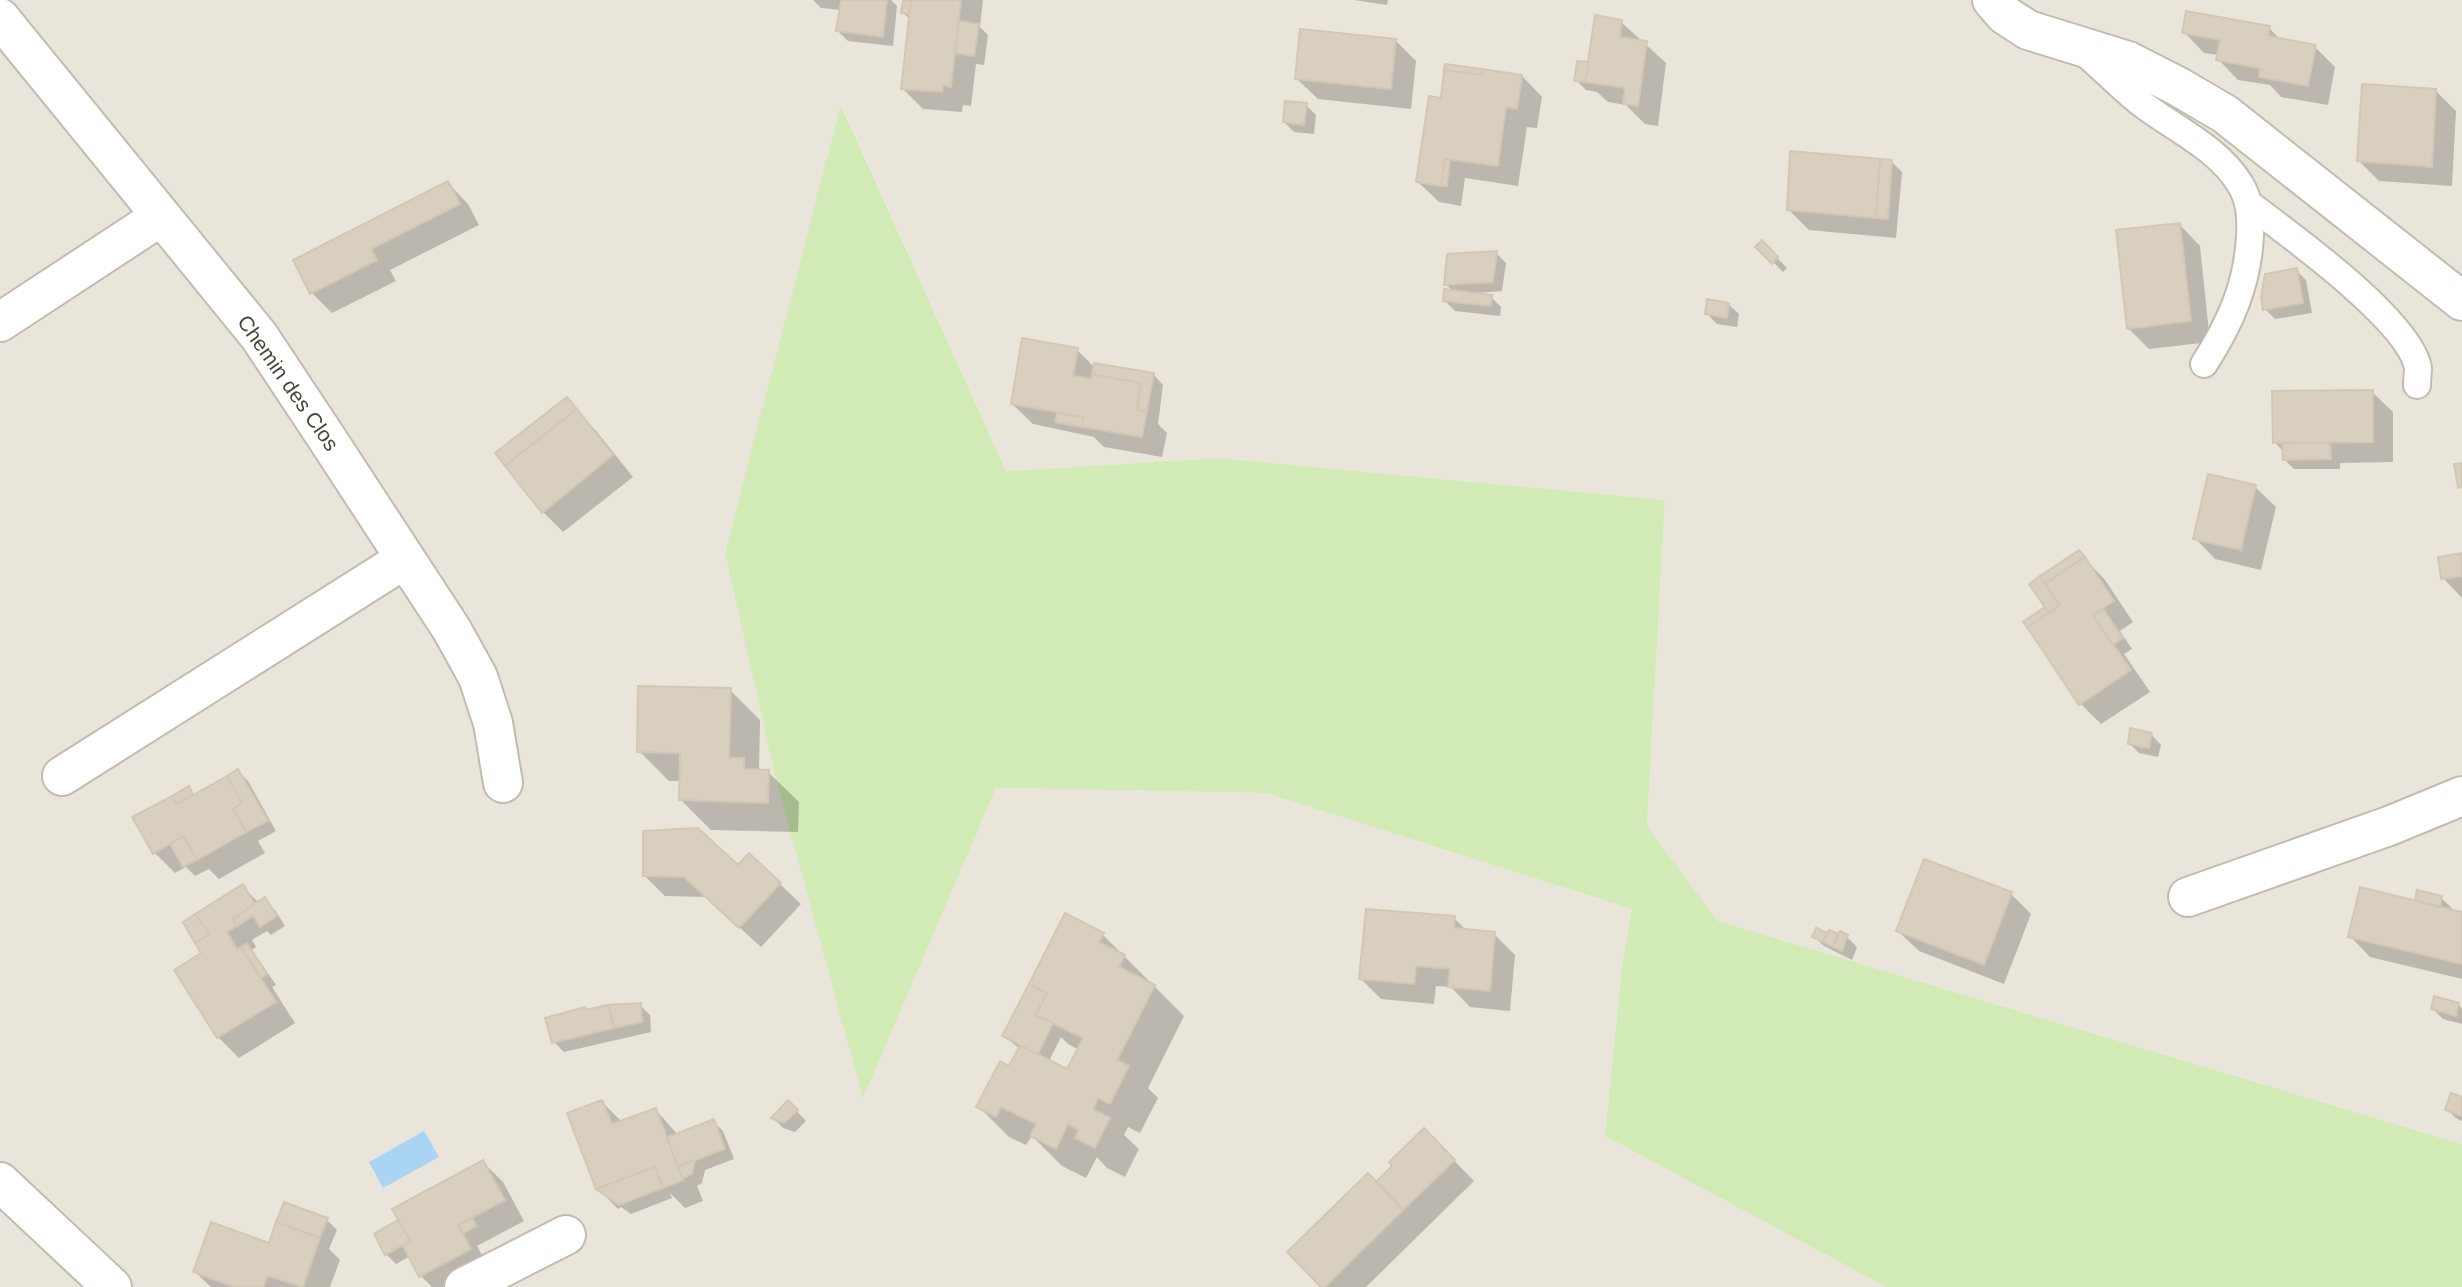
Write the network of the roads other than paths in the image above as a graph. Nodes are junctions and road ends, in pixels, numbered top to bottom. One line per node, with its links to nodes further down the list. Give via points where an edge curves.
1 (1992, 0): 3 (street, via 2028,30)
2 (0, 18): 5 (street, Chemin des Clos)
3 (2076, 44): 4 (lane, via 2137,100 2215,156 2240,183); 6 (street, via 2128,61 2225,114)
4 (2249, 204): 8 (lane, via 2249,262 2241,291 2225,331); 9 (lane, via 2397,329 2418,368)
5 (160, 217): 7 (street); 10 (street, Chemin des Clos, via 260,337)
6 (2462, 301)
7 (0, 322)
8 (2204, 365)
9 (2417, 384)
10 (405, 559): 11 (street); 12 (street, Chemin des Clos, via 478,677 493,723)
11 (62, 776)
12 (503, 783)
13 (2462, 796): 14 (street, via 2389,827)
14 (2188, 897)
15 (0, 1182): 17 (street)
16 (566, 1235): 18 (street)
17 (112, 1287)
18 (464, 1287)

